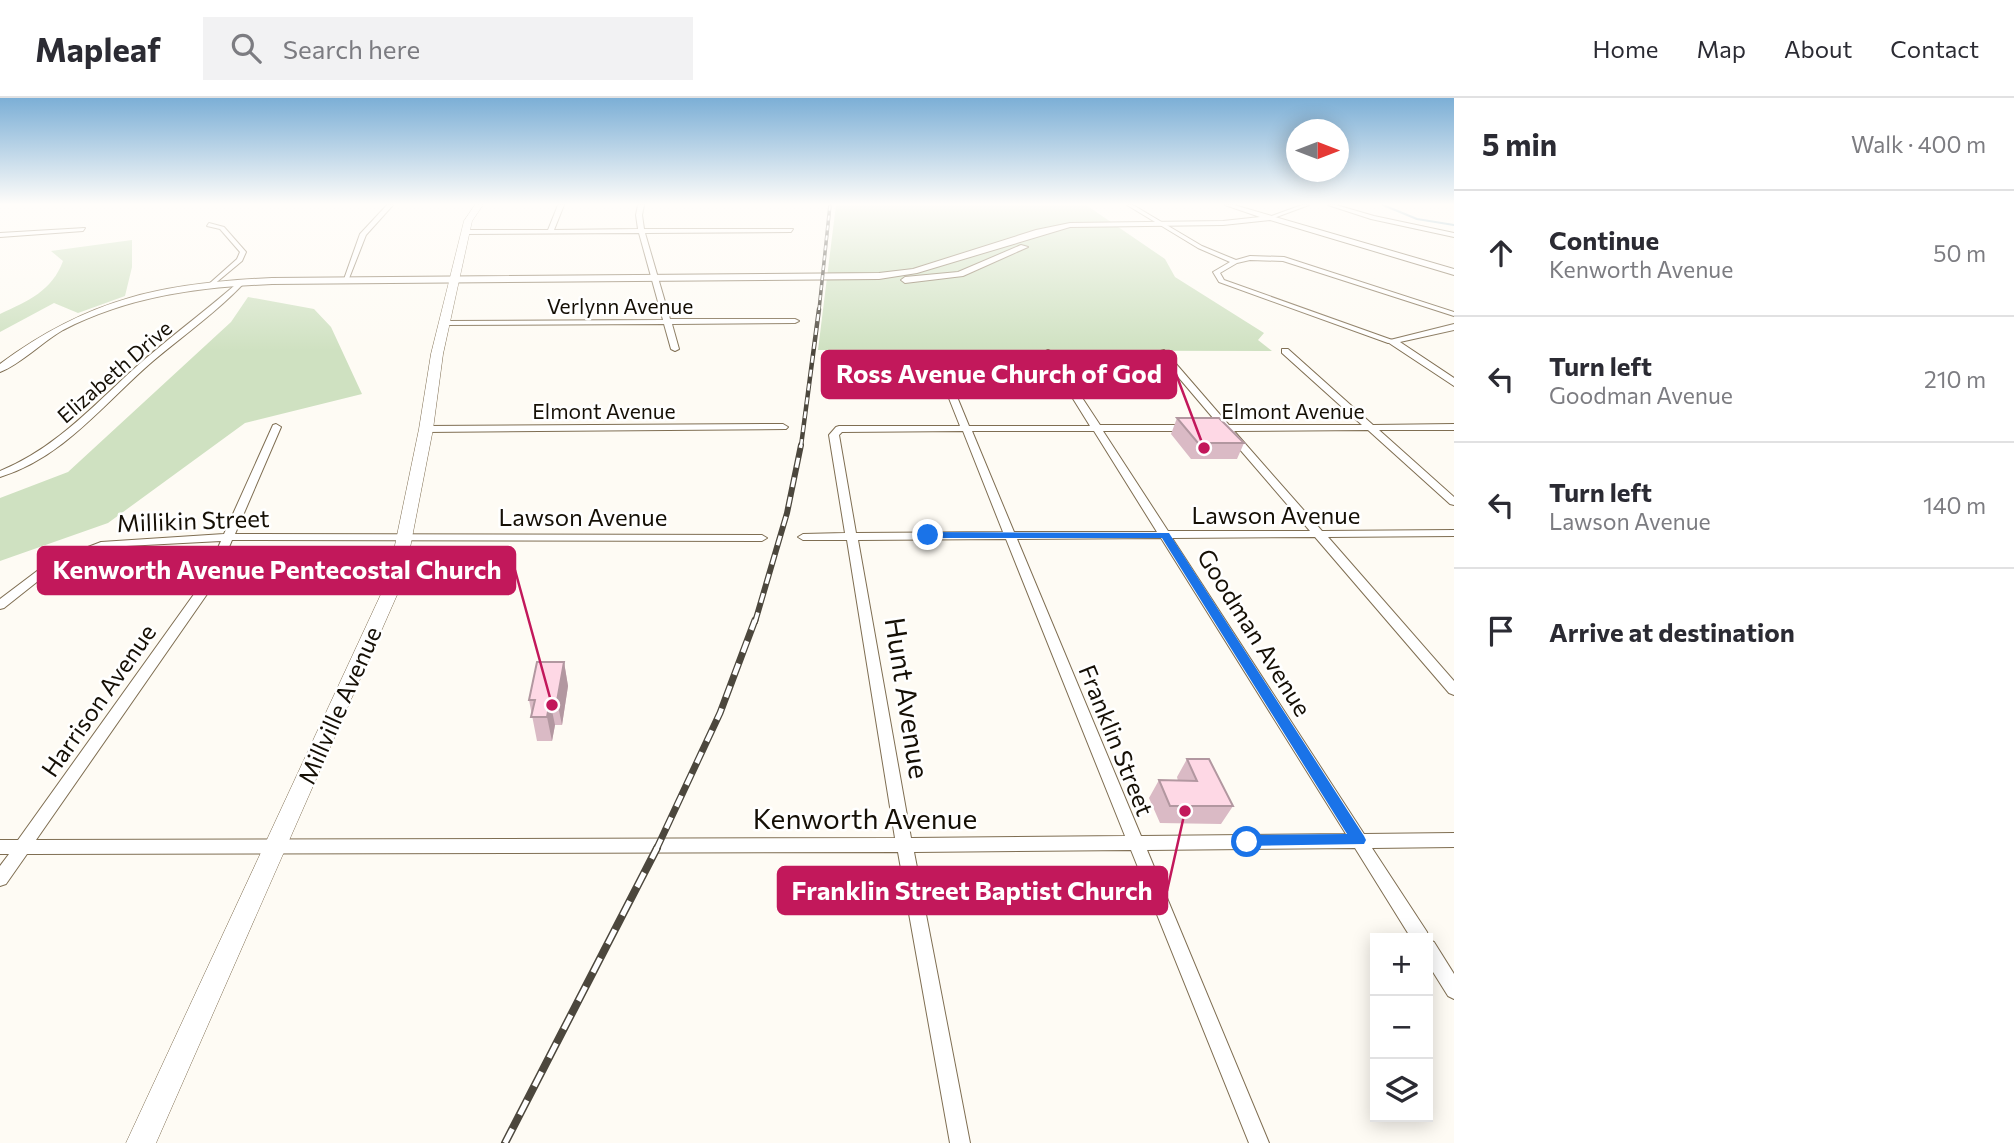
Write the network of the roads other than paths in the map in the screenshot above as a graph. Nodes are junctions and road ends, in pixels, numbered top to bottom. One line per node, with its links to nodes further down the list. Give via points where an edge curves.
1 (242, 254): 16 (street)
2 (355, 254): 15 (street)
3 (460, 254): 13 (main road, Millville Avenue)
4 (648, 254): 11 (street)
5 (971, 254): 12 (street, via 914,271)
6 (1009, 254): 12 (street, via 943,277)
7 (1215, 254): 9 (street)
8 (1392, 254): 10 (street)
9 (1234, 262): 17 (street, via 1284,259); 22 (street, via 1216,272 1221,281)
10 (1454, 272)
11 (654, 277): 12 (street); 13 (street); 19 (street)
12 (821, 277)
13 (455, 279): 15 (street); 20 (main road, Millville Avenue)
14 (243, 281): 15 (street); 16 (street); 39 (street, Elizabeth Drive, via 61,441 28,463)
15 (345, 281)
16 (212, 284): 28 (street, via 164,290 108,306 55,330)
17 (1454, 314)
18 (795, 321): 19 (street, Verlynn Avenue)
19 (666, 322): 20 (street, Verlynn Avenue); 23 (street)
20 (446, 323): 37 (main road, Millville Avenue)
21 (1454, 327): 22 (street)
22 (1391, 341): 29 (street)
23 (676, 349)
24 (1285, 351): 32 (street)
25 (935, 352): 34 (street, Franklin Street)
26 (1048, 352): 35 (street, Goodman Avenue)
27 (1161, 352): 36 (street)
28 (0, 369)
29 (1454, 383)
30 (276, 427): 45 (street, Harrison Avenue)
31 (783, 427): 37 (street, Elmont Avenue)
32 (1371, 427): 33 (street, Elmont Avenue); 36 (street, Elmont Avenue); 40 (street)
33 (1454, 427)
34 (965, 428): 35 (street, Elmont Avenue); 38 (street, Elmont Avenue); 43 (street, Franklin Street)
35 (1097, 428): 36 (street, Elmont Avenue); 44 (street, Goodman Avenue)
36 (1226, 428): 42 (street)
37 (426, 429): 46 (main road, Millville Avenue)
38 (839, 429): 48 (street, Hunt Avenue, via 834,435)
39 (0, 474)
40 (1454, 502)
41 (1454, 533): 42 (street, Lawson Avenue)
42 (1320, 534): 44 (street, Lawson Avenue); 51 (street)
43 (1009, 535): 44 (street, Lawson Avenue); 48 (street, Lawson Avenue); 54 (street, Franklin Street)
44 (1165, 535): 53 (street, Goodman Avenue)
45 (229, 537): 46 (street, Millikin Street); 50 (street, Millikin Street, via 105,544 53,564); 58 (street, Harrison Avenue, via 208,584)
46 (405, 537): 49 (street, Lawson Avenue); 56 (main road, Millville Avenue, via 396,579)
47 (803, 537): 48 (street, Lawson Avenue)
48 (853, 537): 55 (street, Hunt Avenue)
49 (762, 538)
50 (0, 604)
51 (1454, 690)
52 (1454, 839): 53 (street, Kenworth Avenue)
53 (1358, 840): 54 (street, Kenworth Avenue); 60 (street, Goodman Avenue)
54 (1135, 843): 55 (street, Kenworth Avenue); 65 (street, Franklin Street)
55 (904, 844): 56 (street, Kenworth Avenue); 64 (street, Hunt Avenue)
56 (275, 846): 58 (street, Kenworth Avenue); 63 (main road, Millville Avenue)
57 (0, 848): 58 (street, Kenworth Avenue)
58 (22, 848): 59 (street, Harrison Avenue)
59 (0, 878)
60 (1418, 933)
61 (1433, 956): 62 (street)
62 (1454, 989)
63 (141, 1143)
64 (960, 1143)
65 (1259, 1143)

